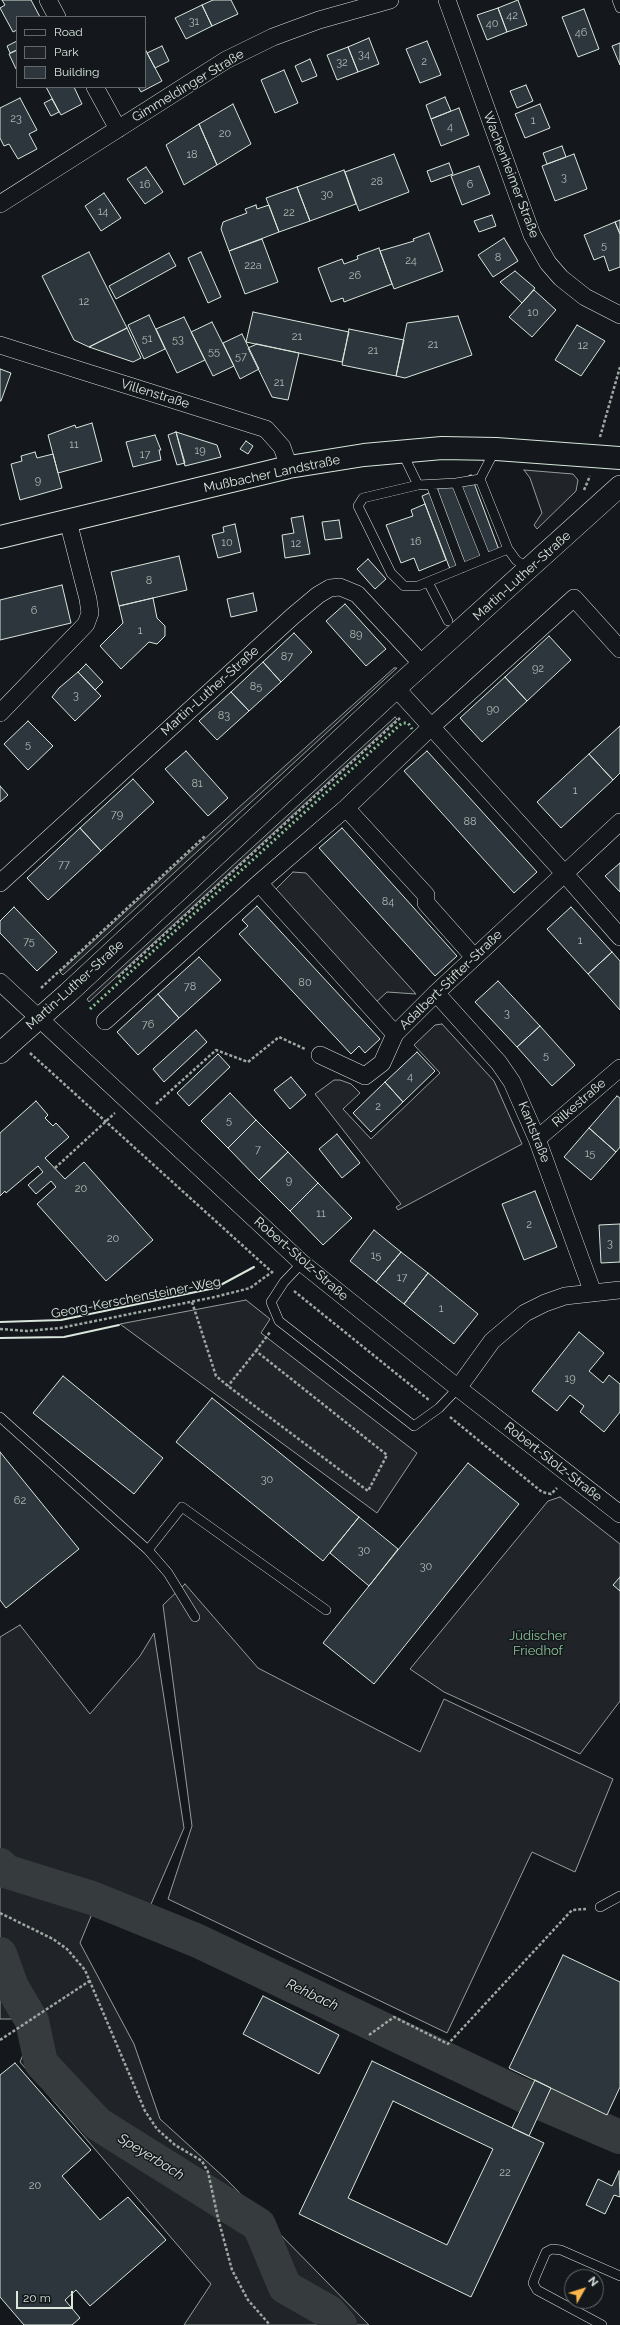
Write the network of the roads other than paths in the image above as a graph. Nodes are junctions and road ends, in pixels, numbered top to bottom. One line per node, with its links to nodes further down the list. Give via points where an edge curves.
1 (48, 0): 6 (street)
2 (390, 0): 8 (street, Gimmeldinger Straße, via 319,20 273,37 226,60)
3 (447, 0): 10 (street, Wachenheimer Straße, via 532,235 548,263 561,278 585,297)
4 (617, 0): 5 (lane)
5 (620, 8)
6 (56, 16)
7 (96, 88): 8 (street)
8 (118, 129): 9 (street, Gimmeldinger Straße)
9 (0, 204)
10 (620, 316)
11 (0, 345): 15 (street, Villenstraße, via 266,429 282,447)
12 (496, 449): 13 (main road, Mußbacher Landstraße, via 442,448); 14 (main road, Mußbacher Landstraße); 16 (lane)
13 (401, 451): 15 (main road, Mußbacher Landstraße); 18 (lane)
14 (620, 458)
15 (289, 467): 21 (main road, Mußbacher Landstraße)
16 (480, 479): 17 (lane); 23 (lane)
17 (456, 483): 19 (lane); 24 (lane)
18 (418, 485): 19 (lane); 27 (lane, via 363,498 358,506 391,573 404,586 418,586)
19 (431, 485): 25 (lane)
20 (620, 486): 26 (street, Martin-Luther-Straße)
21 (68, 521): 22 (main road, Mußbacher Landstraße); 32 (street, via 88,599 90,612 86,624)
22 (0, 538)
23 (508, 549): 24 (lane); 26 (lane, via 516,560)
24 (486, 558): 25 (lane)
25 (462, 568): 27 (lane)
26 (530, 570): 30 (street, Martin-Luther-Straße)
27 (428, 582): 28 (lane)
28 (448, 621)
29 (620, 649): 33 (street, via 574,598)
30 (423, 665): 31 (street, Martin-Luther-Straße); 37 (street, Martin-Luther-Straße, via 357,594 340,587 330,588 293,616)
31 (396, 688): 33 (street); 43 (street, Martin-Luther-Straße)
32 (0, 713)
33 (431, 727): 34 (street); 36 (street)
34 (346, 808): 38 (street); 40 (street, via 426,895 426,903)
35 (620, 822): 36 (street, Adalbert-Stifter-Straße)
36 (564, 873): 39 (street); 40 (street, Adalbert-Stifter-Straße)
37 (0, 883)
38 (259, 883): 44 (street); 45 (street)
39 (620, 937)
40 (474, 957): 42 (street, Adalbert-Stifter-Straße)
41 (0, 982): 43 (street, Robert-Stolz-Straße)
42 (436, 993): 45 (street, Adalbert-Stifter-Straße); 49 (street, Kantstraße, via 499,1063 512,1082)
43 (39, 1018): 46 (street, Martin-Luther-Straße); 50 (street, Robert-Stolz-Straße)
44 (105, 1021)
45 (395, 1034): 47 (street, Adalbert-Stifter-Straße, via 382,1063 365,1076)
46 (0, 1053)
47 (320, 1055)
48 (620, 1068): 49 (street, Rilkestraße)
49 (538, 1138): 52 (street, Kantstraße)
50 (302, 1263): 53 (street, Robert-Stolz-Straße); 53 (lane, via 284,1282 271,1302 279,1321 414,1426 439,1408)
51 (620, 1290): 52 (street)
52 (593, 1293): 53 (street, via 565,1296 545,1302 525,1313 492,1341)
53 (458, 1388): 55 (street, Robert-Stolz-Straße)
54 (0, 1417): 56 (lane)
55 (620, 1514)
56 (148, 1550): 57 (lane, via 182,1507); 58 (lane, via 168,1573)
57 (326, 1610)
58 (195, 1617)
59 (620, 1896): 60 (lane)
60 (600, 1908)
61 (620, 2276): 62 (lane, via 561,2250 552,2249 546,2252 536,2275 533,2284 537,2290)
62 (602, 2325)

